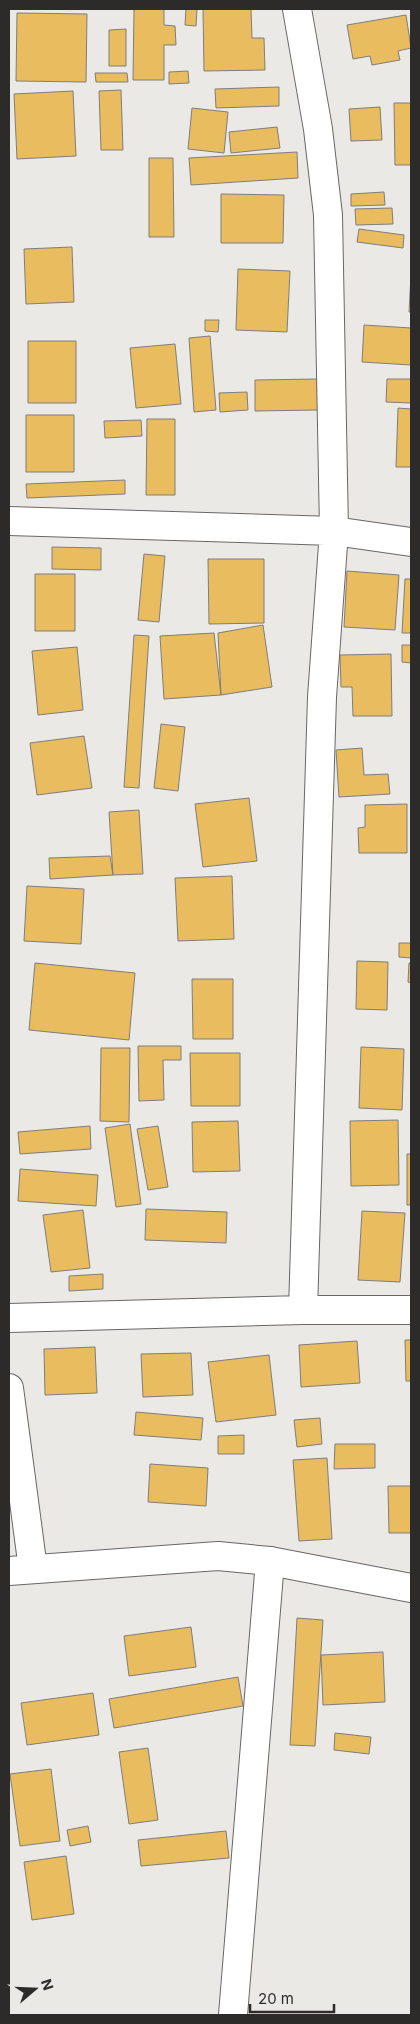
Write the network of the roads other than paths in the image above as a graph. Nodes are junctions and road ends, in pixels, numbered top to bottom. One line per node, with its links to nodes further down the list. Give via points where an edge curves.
1 (297, 9): 3 (street, via 318,129 328,215)
2 (9, 521): 3 (street)
3 (334, 531): 4 (street); 5 (street, via 322,697)
4 (411, 542)
5 (303, 1310): 6 (street); 7 (street)
6 (411, 1310)
7 (9, 1318)
8 (9, 1388): 10 (street)
9 (270, 1561): 10 (street, via 218,1556); 11 (street); 12 (street)
10 (21, 1570)
11 (411, 1588)
12 (233, 2015)

